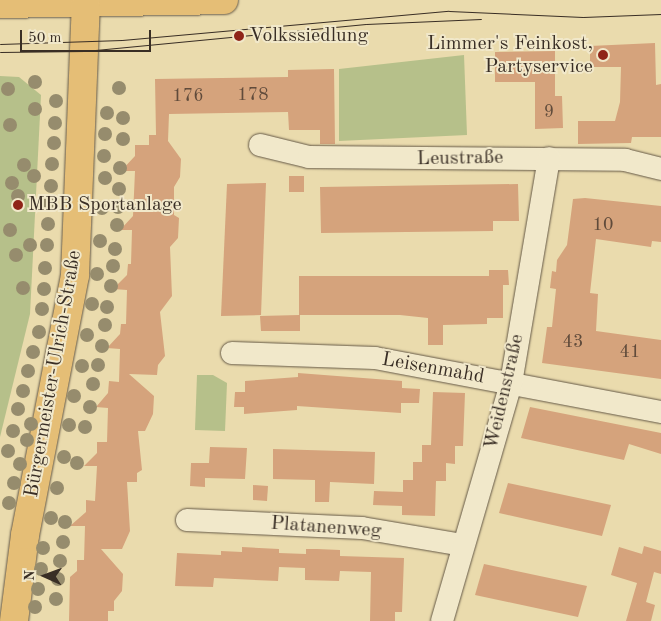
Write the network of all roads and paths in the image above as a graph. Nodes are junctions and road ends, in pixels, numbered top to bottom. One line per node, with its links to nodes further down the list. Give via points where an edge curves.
1 (224, 0): 2 (main road)
2 (86, 3): 3 (main road); 12 (main road, Bürgermeister-Ulrich-Straße, via 76,275 25,535)
3 (0, 4)
4 (260, 145): 5 (street, Leustraße, via 309,157)
5 (549, 158): 6 (street, Leustraße, via 625,160); 8 (street, Weidenstraße)
6 (661, 169)
7 (232, 353): 8 (street, Leisenmahd, via 375,358)
8 (511, 383): 9 (street, Leisenmahd); 11 (street, Weidenstraße)
9 (661, 412)
10 (188, 520): 11 (street, Platanenweg, via 362,528)
11 (463, 545): 13 (street, Weidenstraße)
12 (14, 621)
13 (442, 621)

